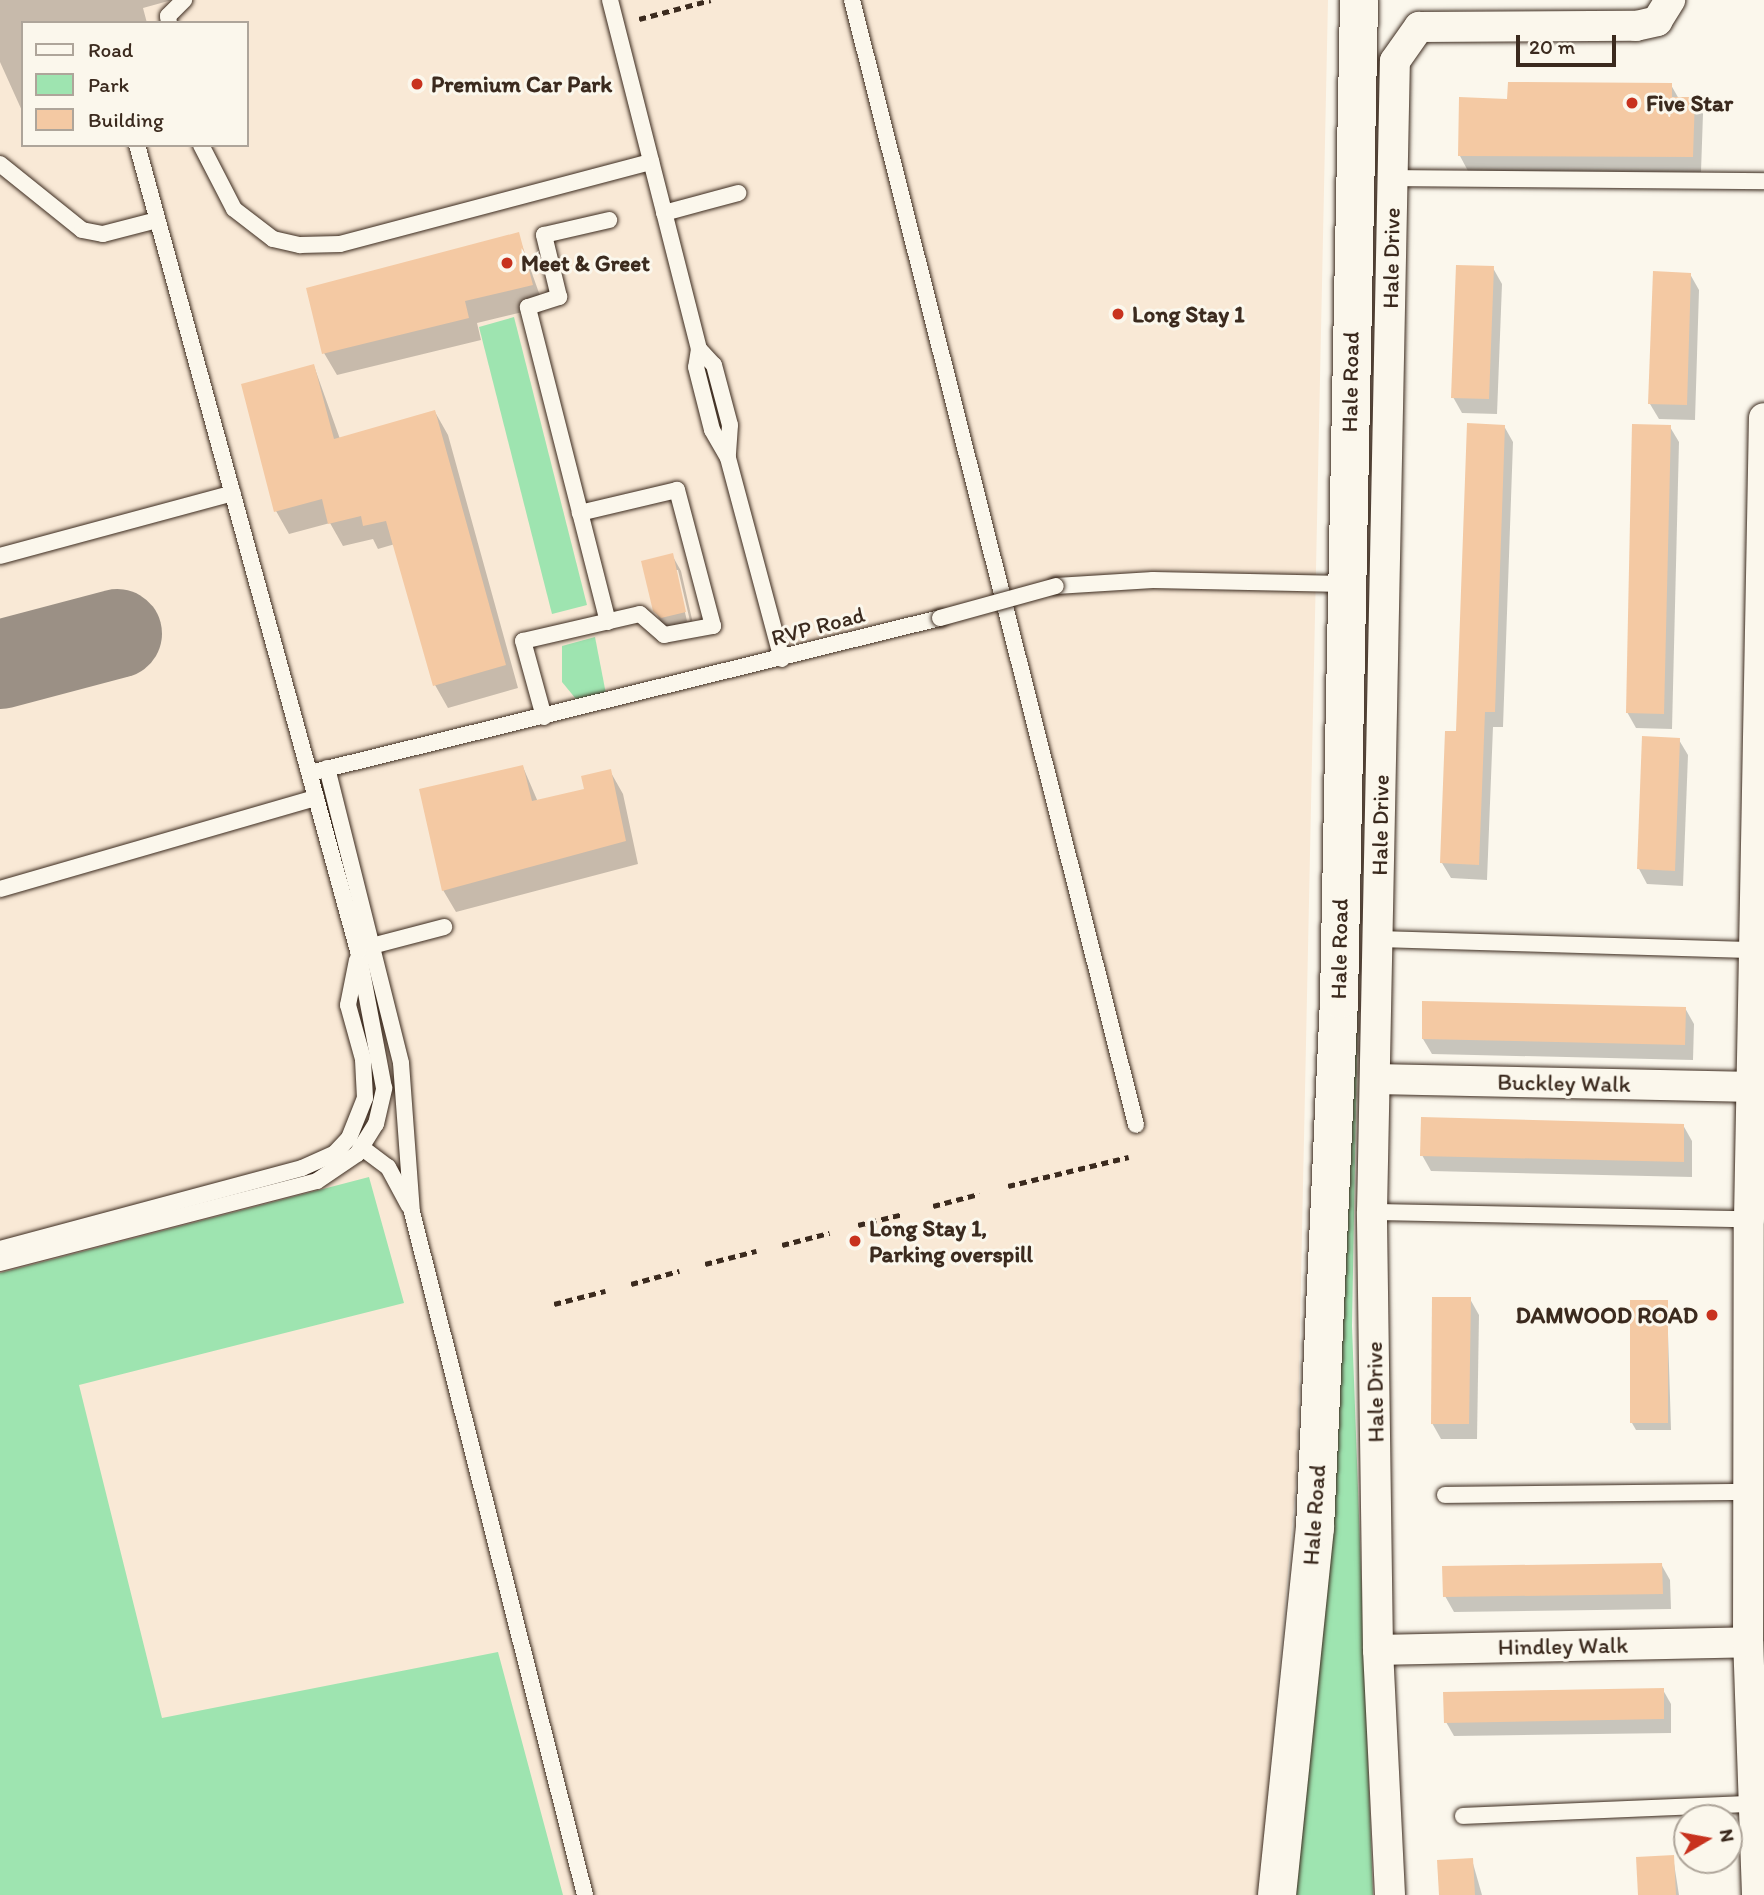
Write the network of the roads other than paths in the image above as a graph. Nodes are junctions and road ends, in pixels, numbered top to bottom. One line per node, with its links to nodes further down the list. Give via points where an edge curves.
1 (184, 0): 6 (lane, via 168,16)
2 (610, 0): 9 (lane)
3 (852, 0): 36 (lane)
4 (1359, 0): 12 (street, Hale Road)
5 (1670, 0): 11 (street, Hale Drive, via 1657,21 1636,26 1419,27 1395,61)
6 (169, 21)
7 (138, 147): 16 (lane)
8 (202, 147): 9 (lane, via 234,209 273,239 300,245 340,244)
9 (651, 162): 15 (lane)
10 (0, 164): 16 (lane, via 82,230 103,234)
11 (1393, 178): 12 (street); 13 (lane); 31 (street, Hale Drive)
12 (1354, 179): 22 (street, Hale Road)
13 (1764, 181)
14 (738, 193): 15 (lane)
15 (664, 213): 24 (lane, via 699,348 715,365 730,425 728,458)
16 (157, 220): 19 (lane)
17 (609, 220): 20 (lane, via 544,235 559,298 528,307)
18 (1764, 418): 33 (street)
19 (233, 493): 21 (lane); 27 (lane)
20 (580, 513): 23 (lane); 23 (lane, via 677,490 713,626 664,635 640,614)
21 (0, 556)
22 (1345, 584): 24 (lane, RVP Road, bridge, via 1153,579 1056,586); 50 (street, Hale Road, via 1339,999 1315,1528)
23 (608, 622): 25 (lane, via 523,641)
24 (782, 659): 25 (lane, RVP Road)
25 (544, 717): 26 (lane, RVP Road)
26 (327, 768): 27 (lane, RVP Road); 32 (lane)
27 (309, 774): 28 (lane)
28 (316, 798): 29 (lane); 32 (lane)
29 (0, 889)
30 (443, 927): 32 (lane)
31 (1378, 939): 33 (lane); 34 (street, Hale Drive)
32 (366, 947): 37 (lane, via 385,1079 376,1124); 38 (lane, via 401,1063); 41 (lane, via 348,1005 363,1059 365,1098 349,1138 335,1153 302,1168)
33 (1758, 950): 35 (street)
34 (1378, 1079): 35 (street, Buckley Walk); 39 (street, Hale Drive)
35 (1757, 1087): 40 (street)
36 (1136, 1125)
37 (361, 1147): 38 (lane, via 388,1167); 42 (lane, via 317,1181)
38 (412, 1212): 49 (lane)
39 (1372, 1212): 40 (lane); 46 (street, Hale Drive)
40 (1749, 1219): 43 (street)
41 (0, 1249)
42 (0, 1263)
43 (1748, 1492): 44 (lane); 45 (street)
44 (1445, 1496)
45 (1748, 1642): 46 (street, Hindley Walk); 47 (street)
46 (1378, 1650): 51 (street, Hale Drive)
47 (1751, 1804): 48 (lane); 52 (street)
48 (1463, 1816)
49 (585, 1895)
50 (1277, 1895)
51 (1390, 1895)
52 (1756, 1895)

